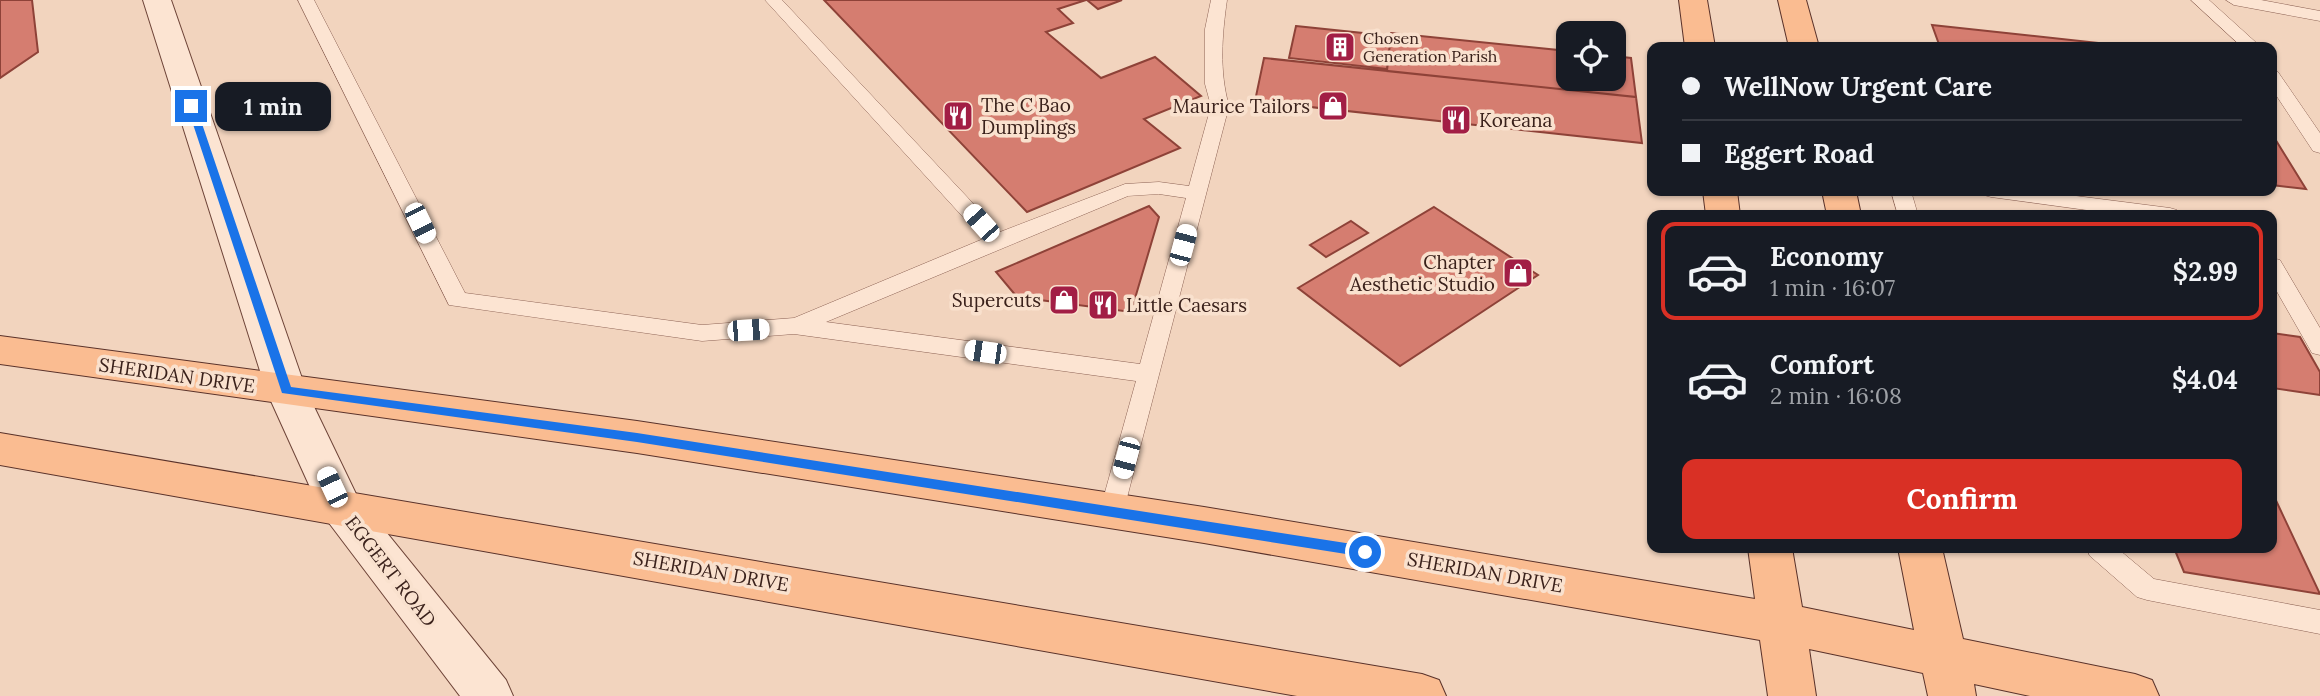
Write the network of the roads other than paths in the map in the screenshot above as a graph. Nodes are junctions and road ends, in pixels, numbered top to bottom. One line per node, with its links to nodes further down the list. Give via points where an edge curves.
1 (157, 0): 24 (street, EGGERT ROAD)
2 (306, 0): 20 (lane, via 457,300 702,333)
3 (773, 0): 18 (lane)
4 (1219, 0): 15 (lane, via 1214,84 1220,106)
5 (1693, 0): 10 (main road)
6 (1792, 0): 11 (main road)
7 (2199, 0): 12 (lane)
8 (2234, 0): 9 (lane)
9 (2320, 16)
10 (1699, 42)
11 (1803, 42)
12 (2246, 42)
13 (2277, 83): 14 (lane)
14 (2320, 147)
15 (1197, 193): 18 (lane, via 1125,190); 23 (lane)
16 (2028, 196): 17 (lane)
17 (2133, 210)
18 (997, 241): 20 (lane)
19 (2277, 273): 21 (lane)
20 (794, 327): 23 (lane)
21 (2320, 346)
22 (0, 349): 24 (main road, SHERIDAN DRIVE)
23 (1148, 374): 27 (lane)
24 (286, 390): 26 (street, EGGERT ROAD); 27 (main road, SHERIDAN DRIVE, via 637,437)
25 (0, 449): 26 (main road, SHERIDAN DRIVE)
26 (341, 507): 34 (street, EGGERT ROAD); 35 (main road, SHERIDAN DRIVE)
27 (1113, 510): 32 (main road, SHERIDAN DRIVE)
28 (1771, 553): 32 (main road)
29 (1921, 553): 33 (main road)
30 (2105, 553): 31 (lane, via 2147,589)
31 (2320, 622)
32 (1780, 623): 33 (main road, SHERIDAN DRIVE); 36 (main road)
33 (1949, 676): 37 (main road, SHERIDAN DRIVE)
34 (489, 696)
35 (1422, 696)
36 (1792, 696)
37 (2135, 696)

